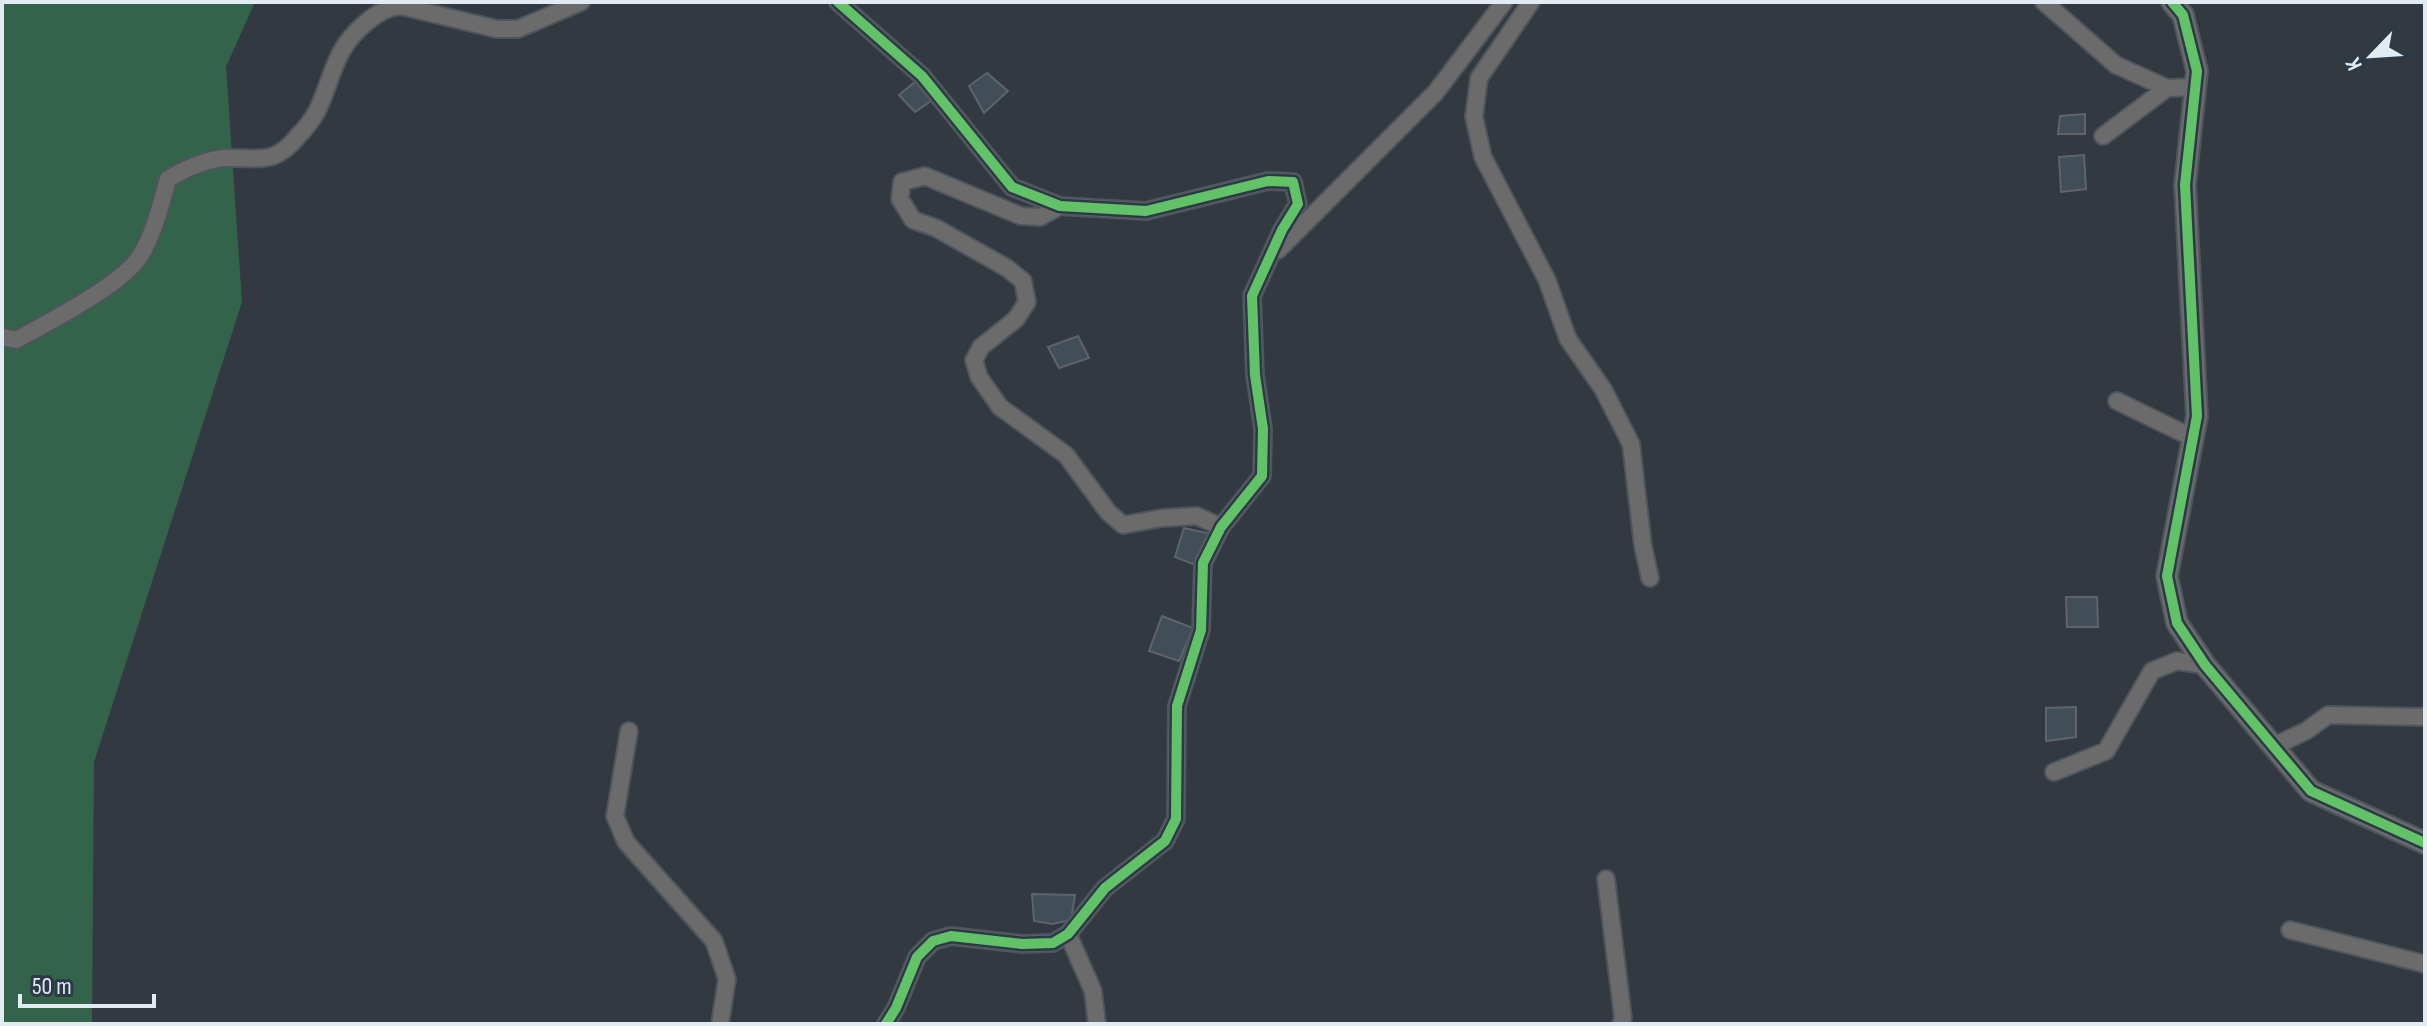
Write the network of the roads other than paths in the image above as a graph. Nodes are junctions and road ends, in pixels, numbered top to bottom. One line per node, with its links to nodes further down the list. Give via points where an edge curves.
1 (581, 2): 12 (street, via 518,29 386,7 341,51 316,114 280,154 261,160 223,158 168,179 140,256 124,275 16,340)
2 (838, 2): 10 (street, via 922,76 1012,187)
3 (1504, 2): 11 (street, via 1436,92)
4 (1531, 2): 16 (street, via 1479,78 1474,117 1483,157 1547,280 1568,339 1603,389 1631,444)
5 (2044, 2): 8 (street, via 2116,65)
6 (2172, 2): 7 (street, via 2183,15 2197,71)
7 (2195, 87): 8 (street); 14 (street, via 2185,185 2197,416)
8 (2167, 88): 9 (street)
9 (2103, 136)
10 (1060, 206): 11 (street, via 1146,211 1268,181 1293,182 1298,204); 15 (street, via 1040,217 1021,216 925,176 902,182 900,199 913,220 936,228 1023,281 1027,302 974,360 1000,407 1066,455 1123,525 1197,516)
11 (1268, 259): 15 (street, via 1252,296 1262,476)
12 (2, 337)
13 (2117, 401): 14 (street)
14 (2193, 438): 17 (street, via 2167,576 2177,623)
15 (1221, 527): 25 (street, via 1203,563 1201,630 1177,706 1176,819 1165,841 1105,888)
16 (1650, 578)
17 (2205, 665): 20 (street); 21 (street, via 2177,661 2152,671 2106,751)
18 (2425, 717): 20 (street, via 2328,715)
19 (629, 731): 27 (street, via 615,816 626,842 714,941 727,979)
20 (2274, 746): 22 (street, via 2311,791)
21 (2054, 772)
22 (2425, 843)
23 (1606, 879): 30 (street)
24 (2290, 930): 26 (street)
25 (1068, 934): 28 (street, via 1053,943 951,936 933,941 917,957); 29 (street, via 1093,991)
26 (2425, 964)
27 (720, 1024)
28 (886, 1024)
29 (1097, 1024)
30 (1621, 1024)

